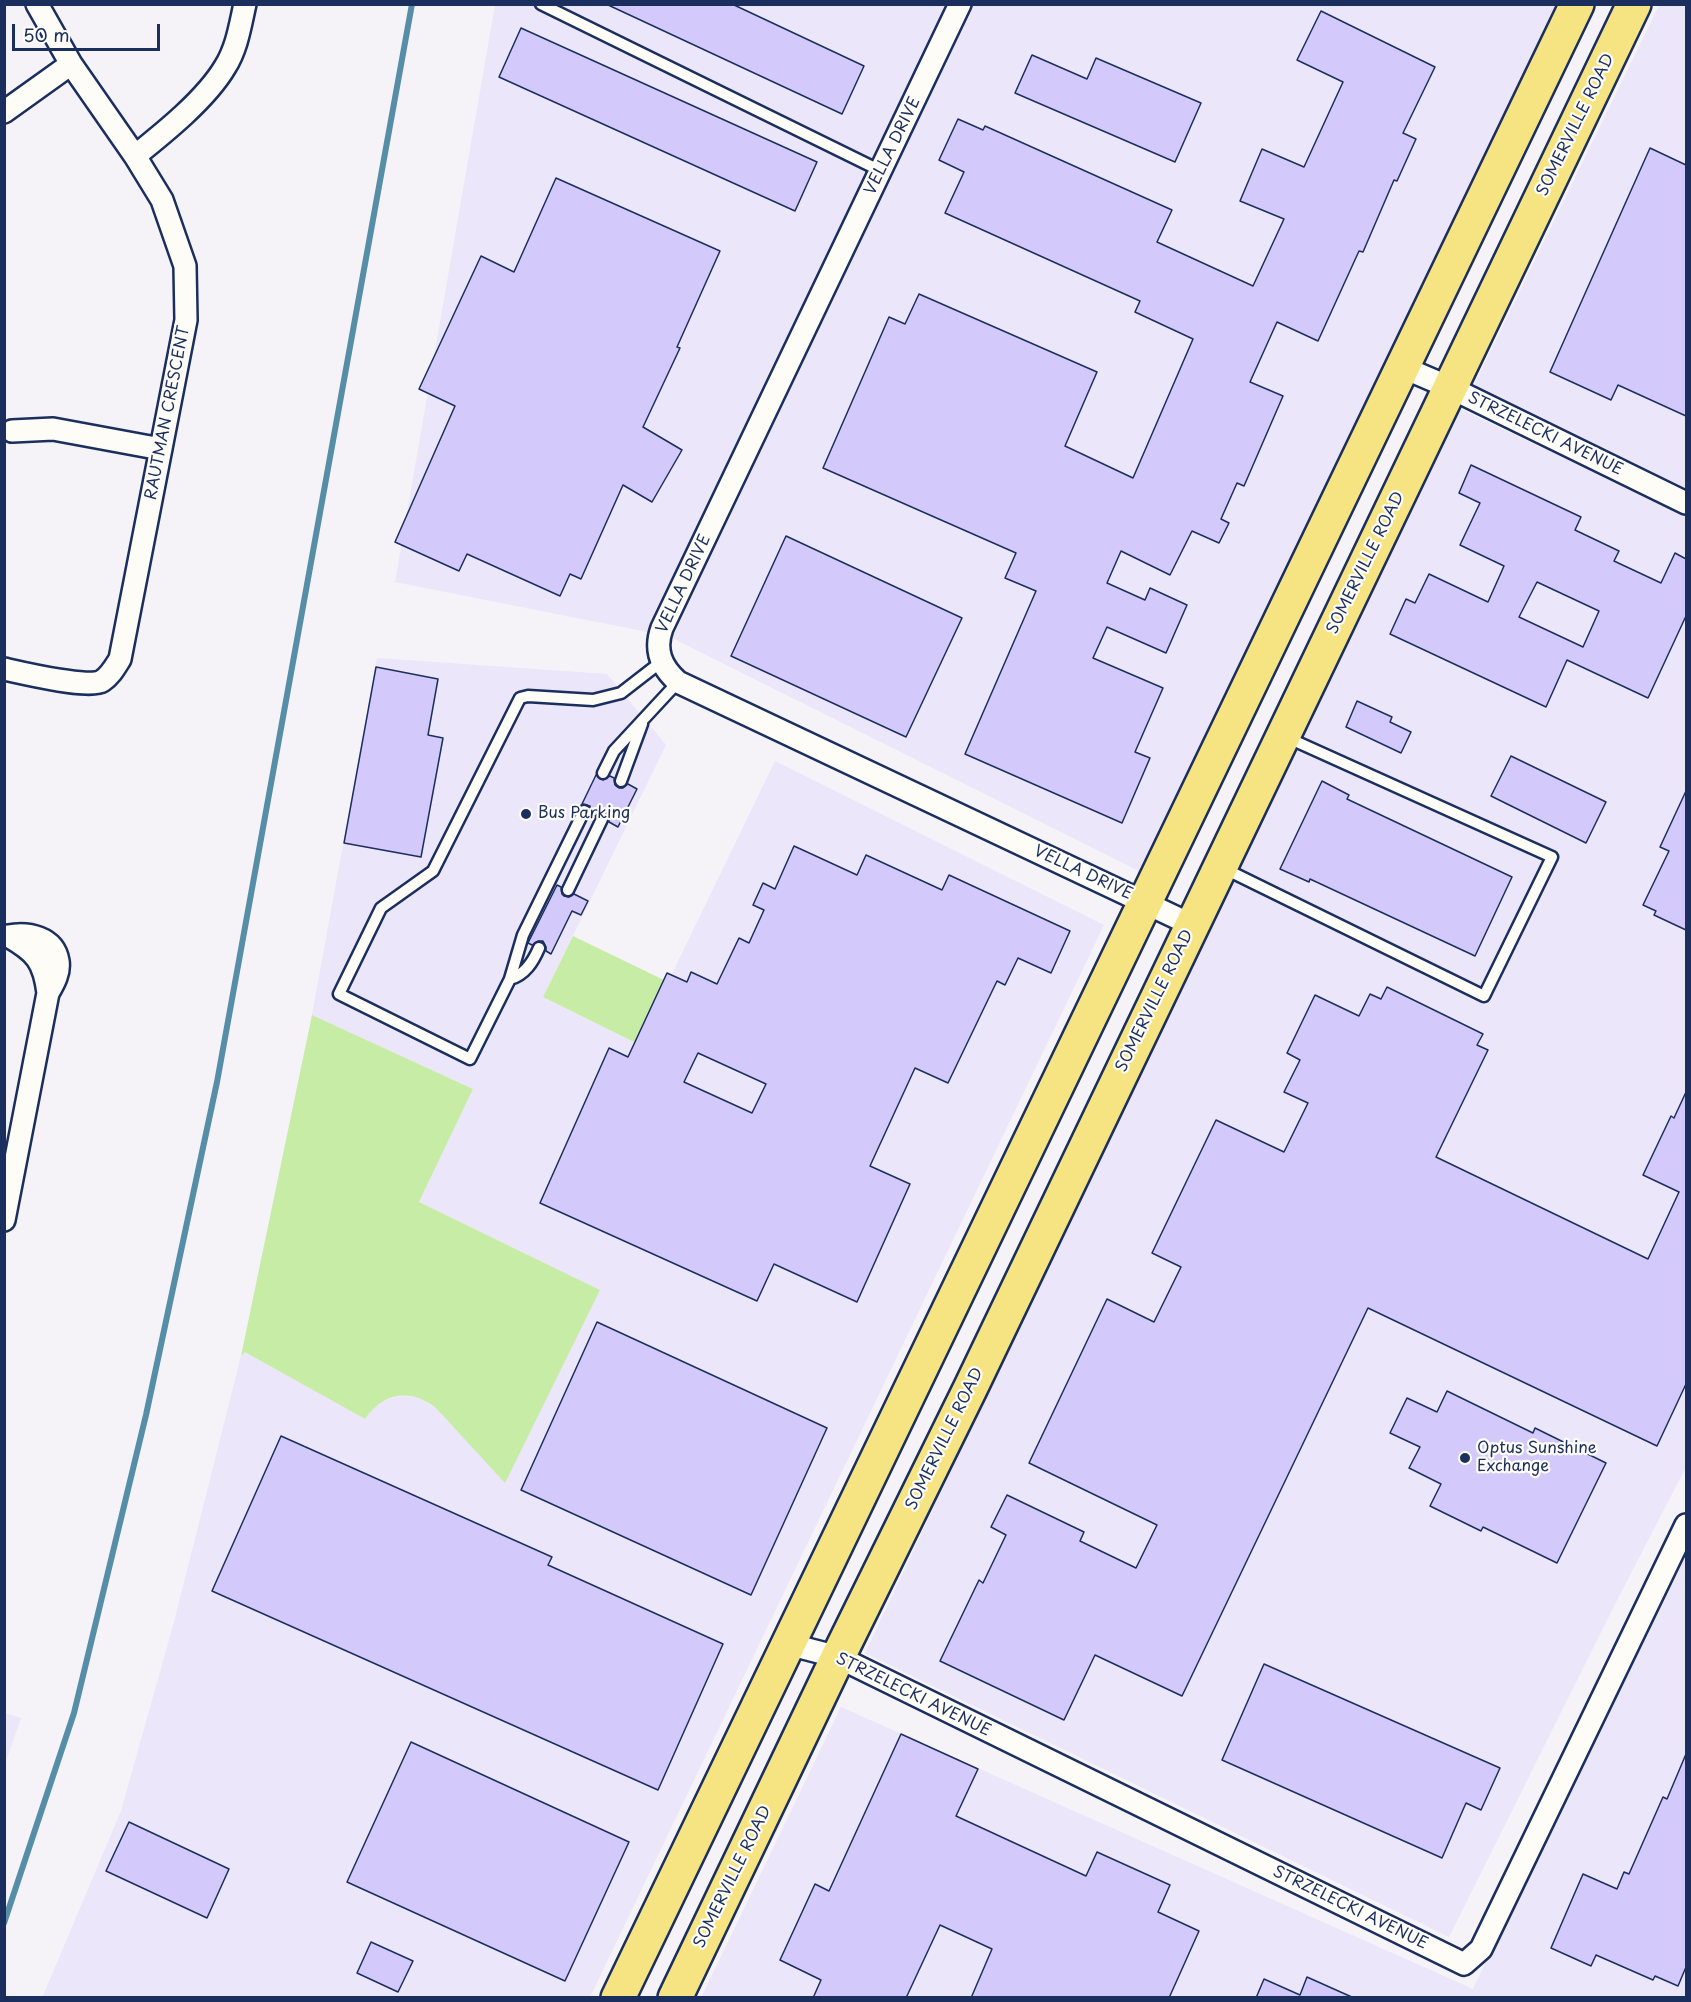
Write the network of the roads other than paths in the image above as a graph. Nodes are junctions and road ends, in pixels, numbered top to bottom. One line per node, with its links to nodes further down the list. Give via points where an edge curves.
1 (37, 4): 7 (street, RAUTMAN CRESCENT)
2 (245, 4): 9 (street, via 237,40 210,89)
3 (541, 4): 10 (lane)
4 (960, 4): 10 (street, VELLA DRIVE)
5 (1577, 4): 11 (main road)
6 (1634, 4): 12 (main road, SOMERVILLE ROAD)
7 (71, 64): 8 (street); 9 (street, RAUTMAN CRESCENT)
8 (4, 112)
9 (135, 156): 14 (street, RAUTMAN CRESCENT, via 162,200 185,266 186,320)
10 (881, 171): 16 (street, VELLA DRIVE, via 662,628 658,643)
11 (1402, 367): 12 (street, STRZELECKI AVENUE); 27 (main road)
12 (1450, 388): 15 (street, STRZELECKI AVENUE); 20 (main road, SOMERVILLE ROAD)
13 (12, 431): 14 (street, via 53,429)
14 (161, 449): 17 (street, RAUTMAN CRESCENT, via 124,642 112,673 100,683 84,684)
15 (1686, 502)
16 (661, 662): 18 (street, VELLA DRIVE); 31 (lane, via 621,693 593,700 524,696 518,700 433,871 381,908 339,994 470,1059)
17 (4, 669)
18 (678, 682): 19 (lane); 27 (street, VELLA DRIVE)
19 (644, 718): 21 (lane, via 614,751); 22 (lane)
20 (1283, 735): 25 (main road, SOMERVILLE ROAD); 25 (lane, via 1552,857 1484,996)
21 (603, 772)
22 (621, 781)
23 (584, 811): 31 (lane, via 523,935)
24 (602, 819): 26 (lane)
25 (1220, 866): 28 (main road, SOMERVILLE ROAD)
26 (568, 890)
27 (1145, 902): 28 (street, VELLA DRIVE); 34 (main road)
28 (1192, 925): 35 (main road, SOMERVILLE ROAD)
29 (6, 936): 32 (street, via 21,933 39,937 54,949 59,962 48,993)
30 (539, 948): 31 (lane, via 527,968)
31 (510, 979)
32 (4, 1220)
33 (1686, 1525): 35 (street, STRZELECKI AVENUE, via 1481,1949 1464,1964)
34 (788, 1644): 35 (street, STRZELECKI AVENUE); 36 (main road)
35 (838, 1657): 37 (main road, SOMERVILLE ROAD)
36 (618, 1998)
37 (675, 1998)

